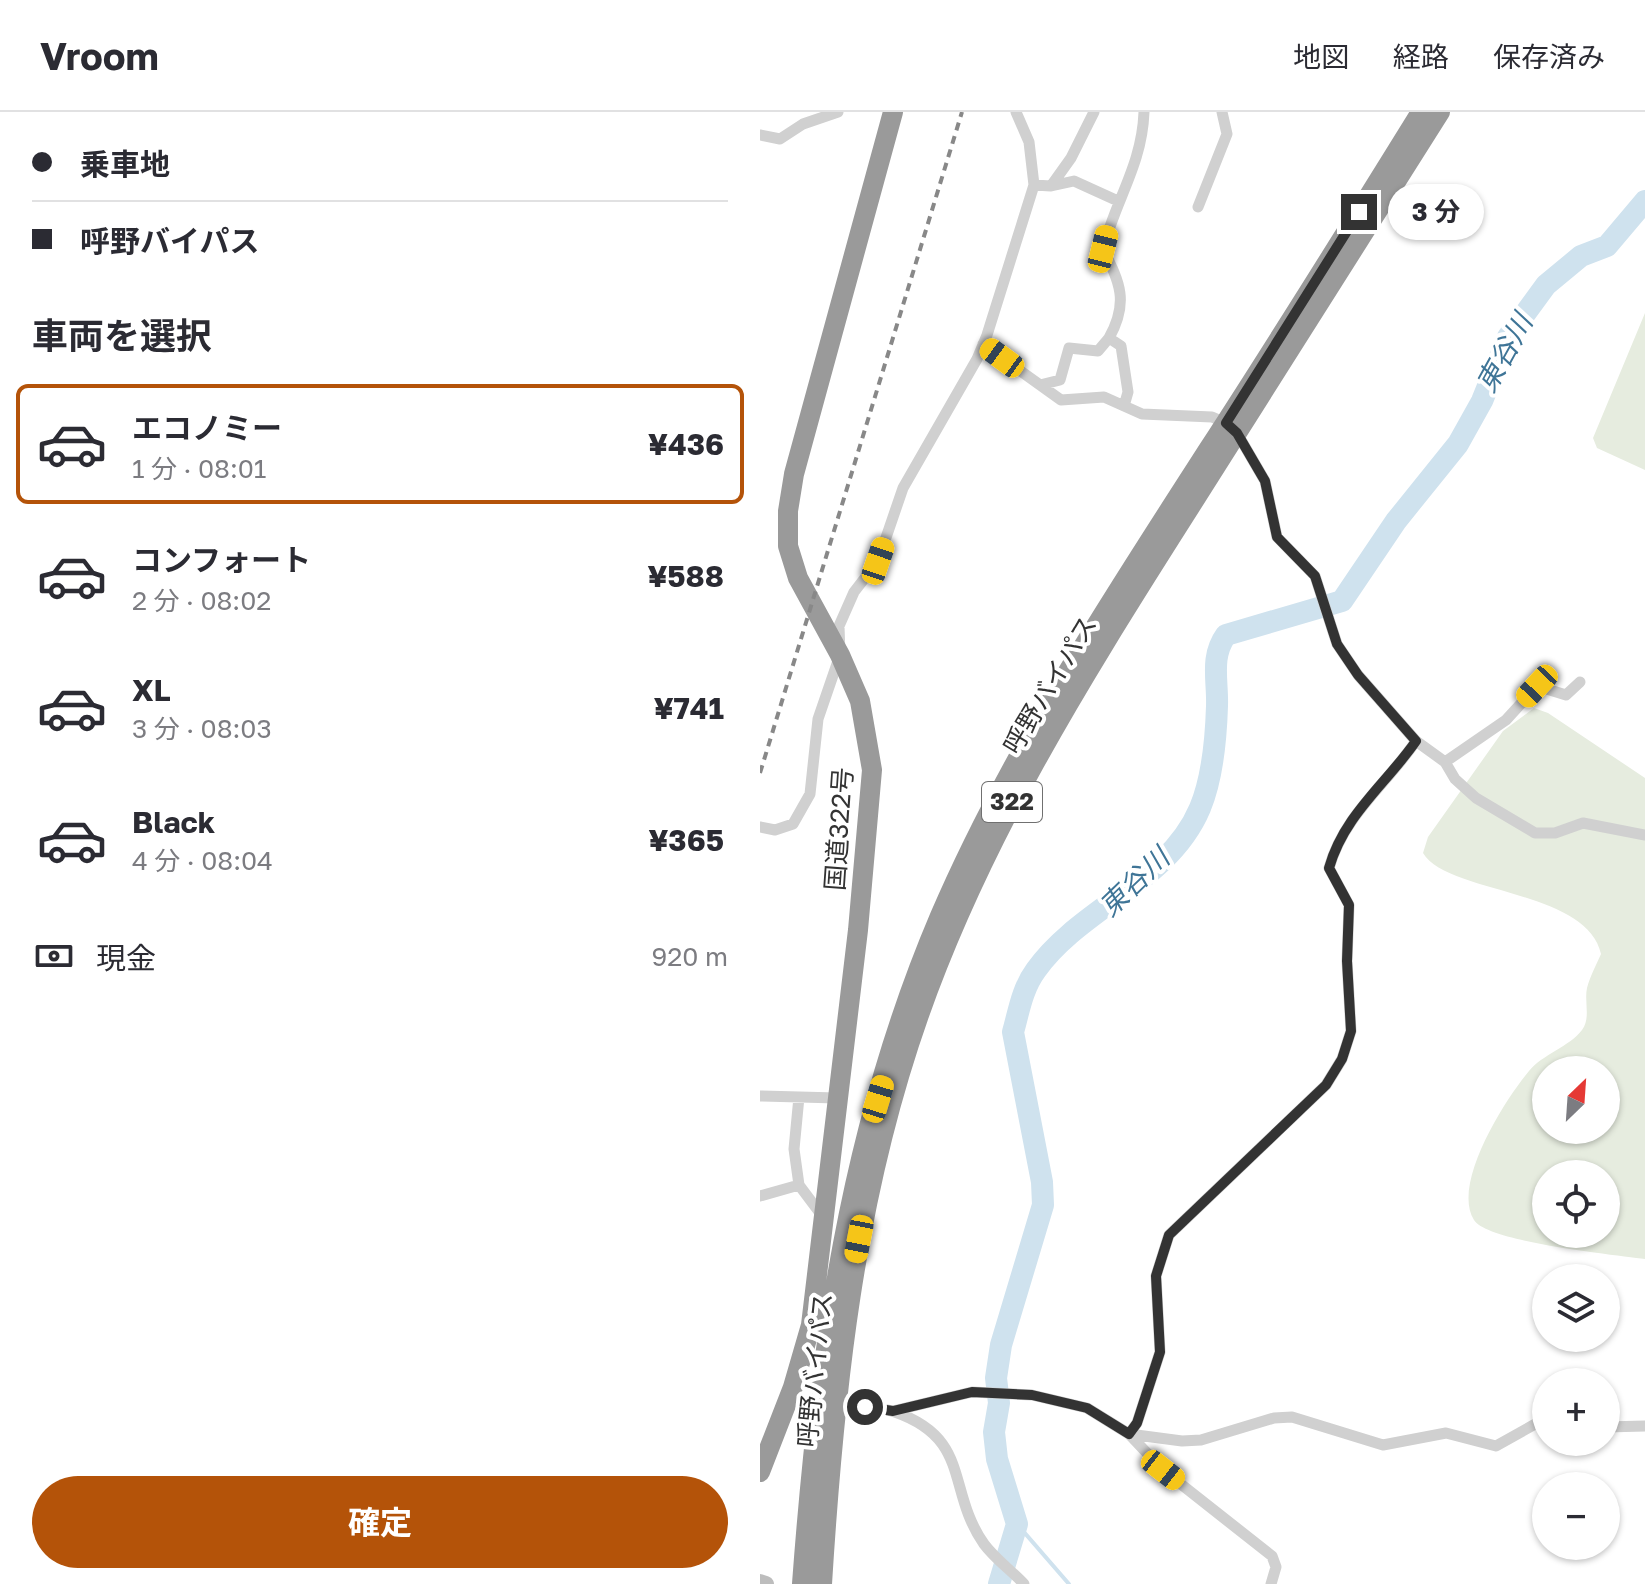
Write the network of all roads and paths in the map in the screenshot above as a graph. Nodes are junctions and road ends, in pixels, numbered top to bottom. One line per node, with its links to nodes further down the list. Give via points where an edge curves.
1 (838, 112): 9 (street, via 780,139)
2 (893, 112): 19 (highway, 国道322号, via 788,511 788,546 798,578)
3 (1016, 112): 10 (street, via 1029,142)
4 (1094, 112): 11 (street)
5 (1144, 112): 12 (street, via 1132,178)
6 (1222, 112): 13 (street, via 1227,134)
7 (1421, 112): 18 (highway, 呼野バイパス / 322)
8 (1440, 112): 18 (highway, 呼野バイパス / 322)
9 (760, 135)
10 (1034, 185): 11 (street); 15 (street)
11 (1051, 186): 12 (street, via 1074,181)
12 (1118, 201): 14 (street, via 1103,249 1119,282 1121,316)
13 (1198, 207)
14 (1109, 338): 16 (street, via 1098,351 1069,348 1060,380); 17 (street, via 1121,346 1128,392)
15 (983, 344): 16 (street); 19 (street, via 903,488 878,561 854,592 839,626)
16 (1040, 385): 17 (street, via 1061,400 1104,397)
17 (1124, 406): 18 (street, via 1142,414 1212,417)
18 (1231, 428): 21 (street, via 1265,481 1277,537 1322,590 1337,644); 31 (highway, 呼野バイパス / 322, via 1128,574 1030,735 940,917 869,1128 842,1245)
19 (840, 655): 23 (street, via 818,719 810,794 793,824 775,830); 27 (highway, 国道322号, via 860,701 872,770)
20 (1580, 682): 22 (street, via 1566,695 1537,686 1506,720)
21 (1416, 741): 22 (street); 36 (street, via 1395,772 1358,808 1336,844 1329,868 1349,905 1351,1031 1342,1059 1326,1085 1169,1235 1156,1276 1160,1352)
22 (1445, 762): 24 (street, via 1476,798 1535,833 1555,833 1583,823)
23 (760, 827)
24 (1645, 835)
25 (760, 1096): 26 (street)
26 (799, 1097): 27 (street); 28 (street, via 794,1149)
27 (837, 1098): 30 (highway, 国道322号)
28 (799, 1185): 29 (street); 30 (street)
29 (760, 1196)
30 (826, 1221): 37 (highway, 国道322号, via 811,1325)
31 (827, 1398): 32 (street); 40 (highway, 呼野バイパス / 322); 41 (highway, 呼野バイパス / 322)
32 (893, 1411): 36 (street, via 972,1392 1032,1395 1087,1408); 42 (street, via 939,1437 951,1453 963,1501 985,1545)
33 (1532, 1426): 36 (street, via 1496,1446 1446,1433 1383,1445 1292,1417 1201,1440)
34 (1645, 1426): 35 (street)
35 (1620, 1427)
36 (1129, 1434): 43 (street, via 1163,1470 1272,1556 1276,1567)
37 (760, 1472)
38 (760, 1582): 39 (street)
39 (766, 1584)
40 (802, 1584)
41 (822, 1584)
42 (1024, 1584)
43 (1271, 1584)

